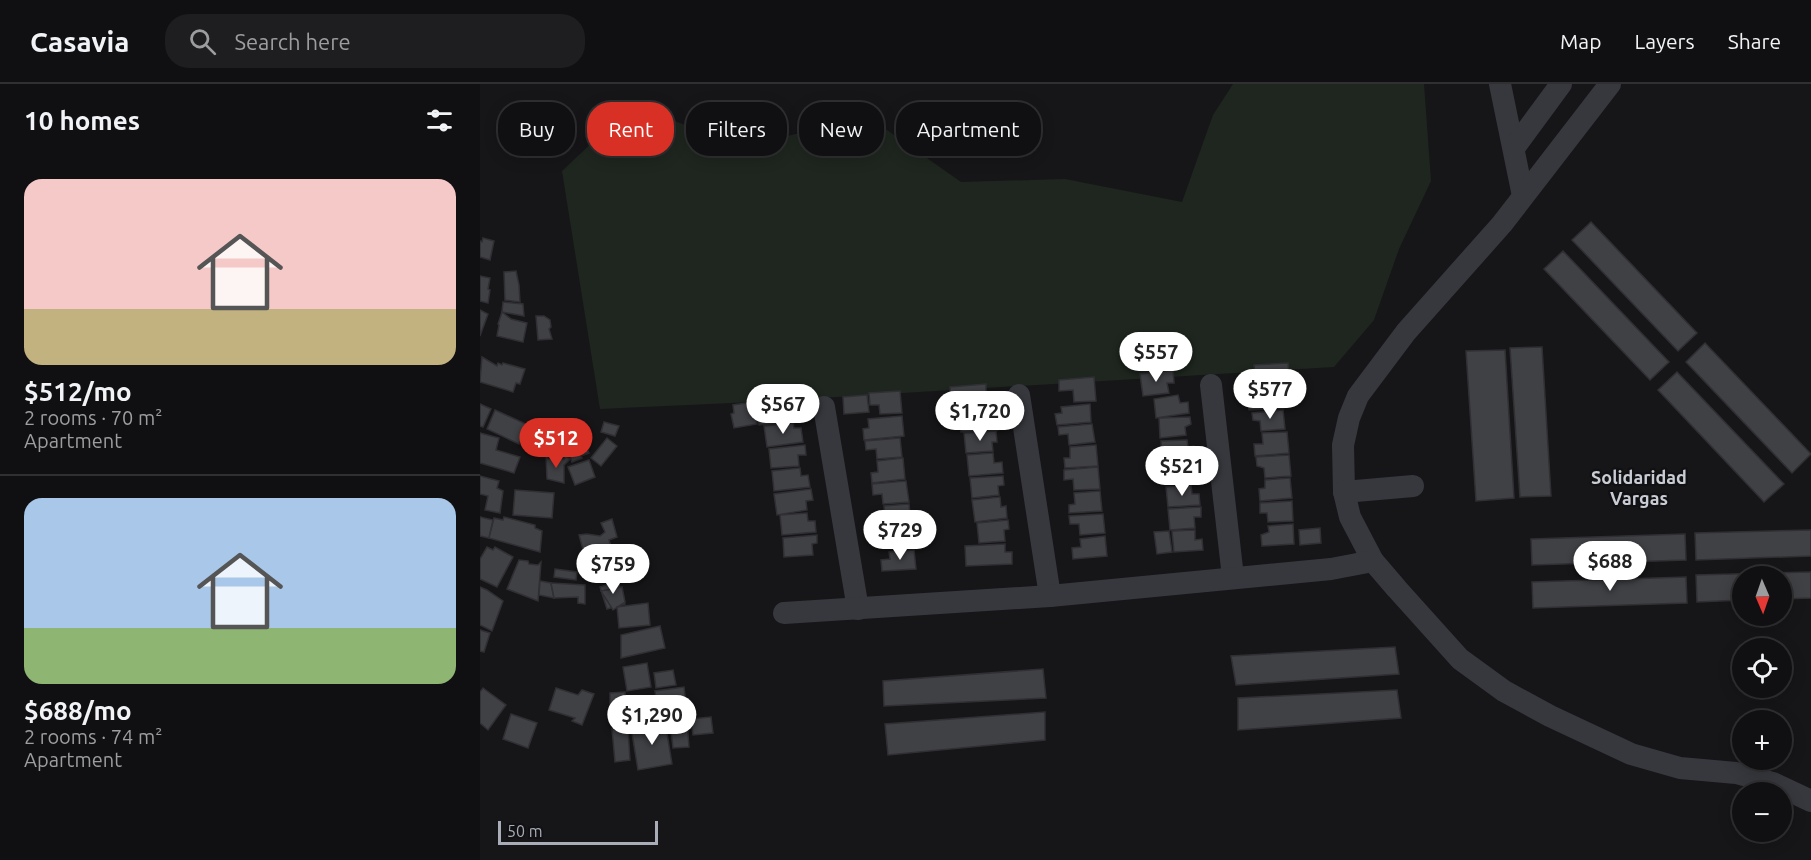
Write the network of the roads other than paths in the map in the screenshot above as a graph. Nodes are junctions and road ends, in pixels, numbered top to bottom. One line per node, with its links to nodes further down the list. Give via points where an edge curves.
1 (1500, 84): 4 (street)
2 (1561, 84): 4 (street)
3 (1610, 84): 5 (street)
4 (1514, 148): 5 (street)
5 (1523, 196): 10 (street, via 1406,332 1358,396 1343,445)
6 (1211, 385): 12 (street)
7 (1019, 395): 13 (street)
8 (824, 407): 14 (street)
9 (1413, 486): 10 (street)
10 (1344, 492): 11 (street, via 1350,517)
11 (1373, 561): 12 (street, via 1331,569); 16 (street, via 1460,659 1504,691 1631,754 1680,768 1773,783)
12 (1233, 577): 13 (street)
13 (1050, 596): 14 (street)
14 (858, 609): 15 (street)
15 (784, 613)
16 (1811, 801)

